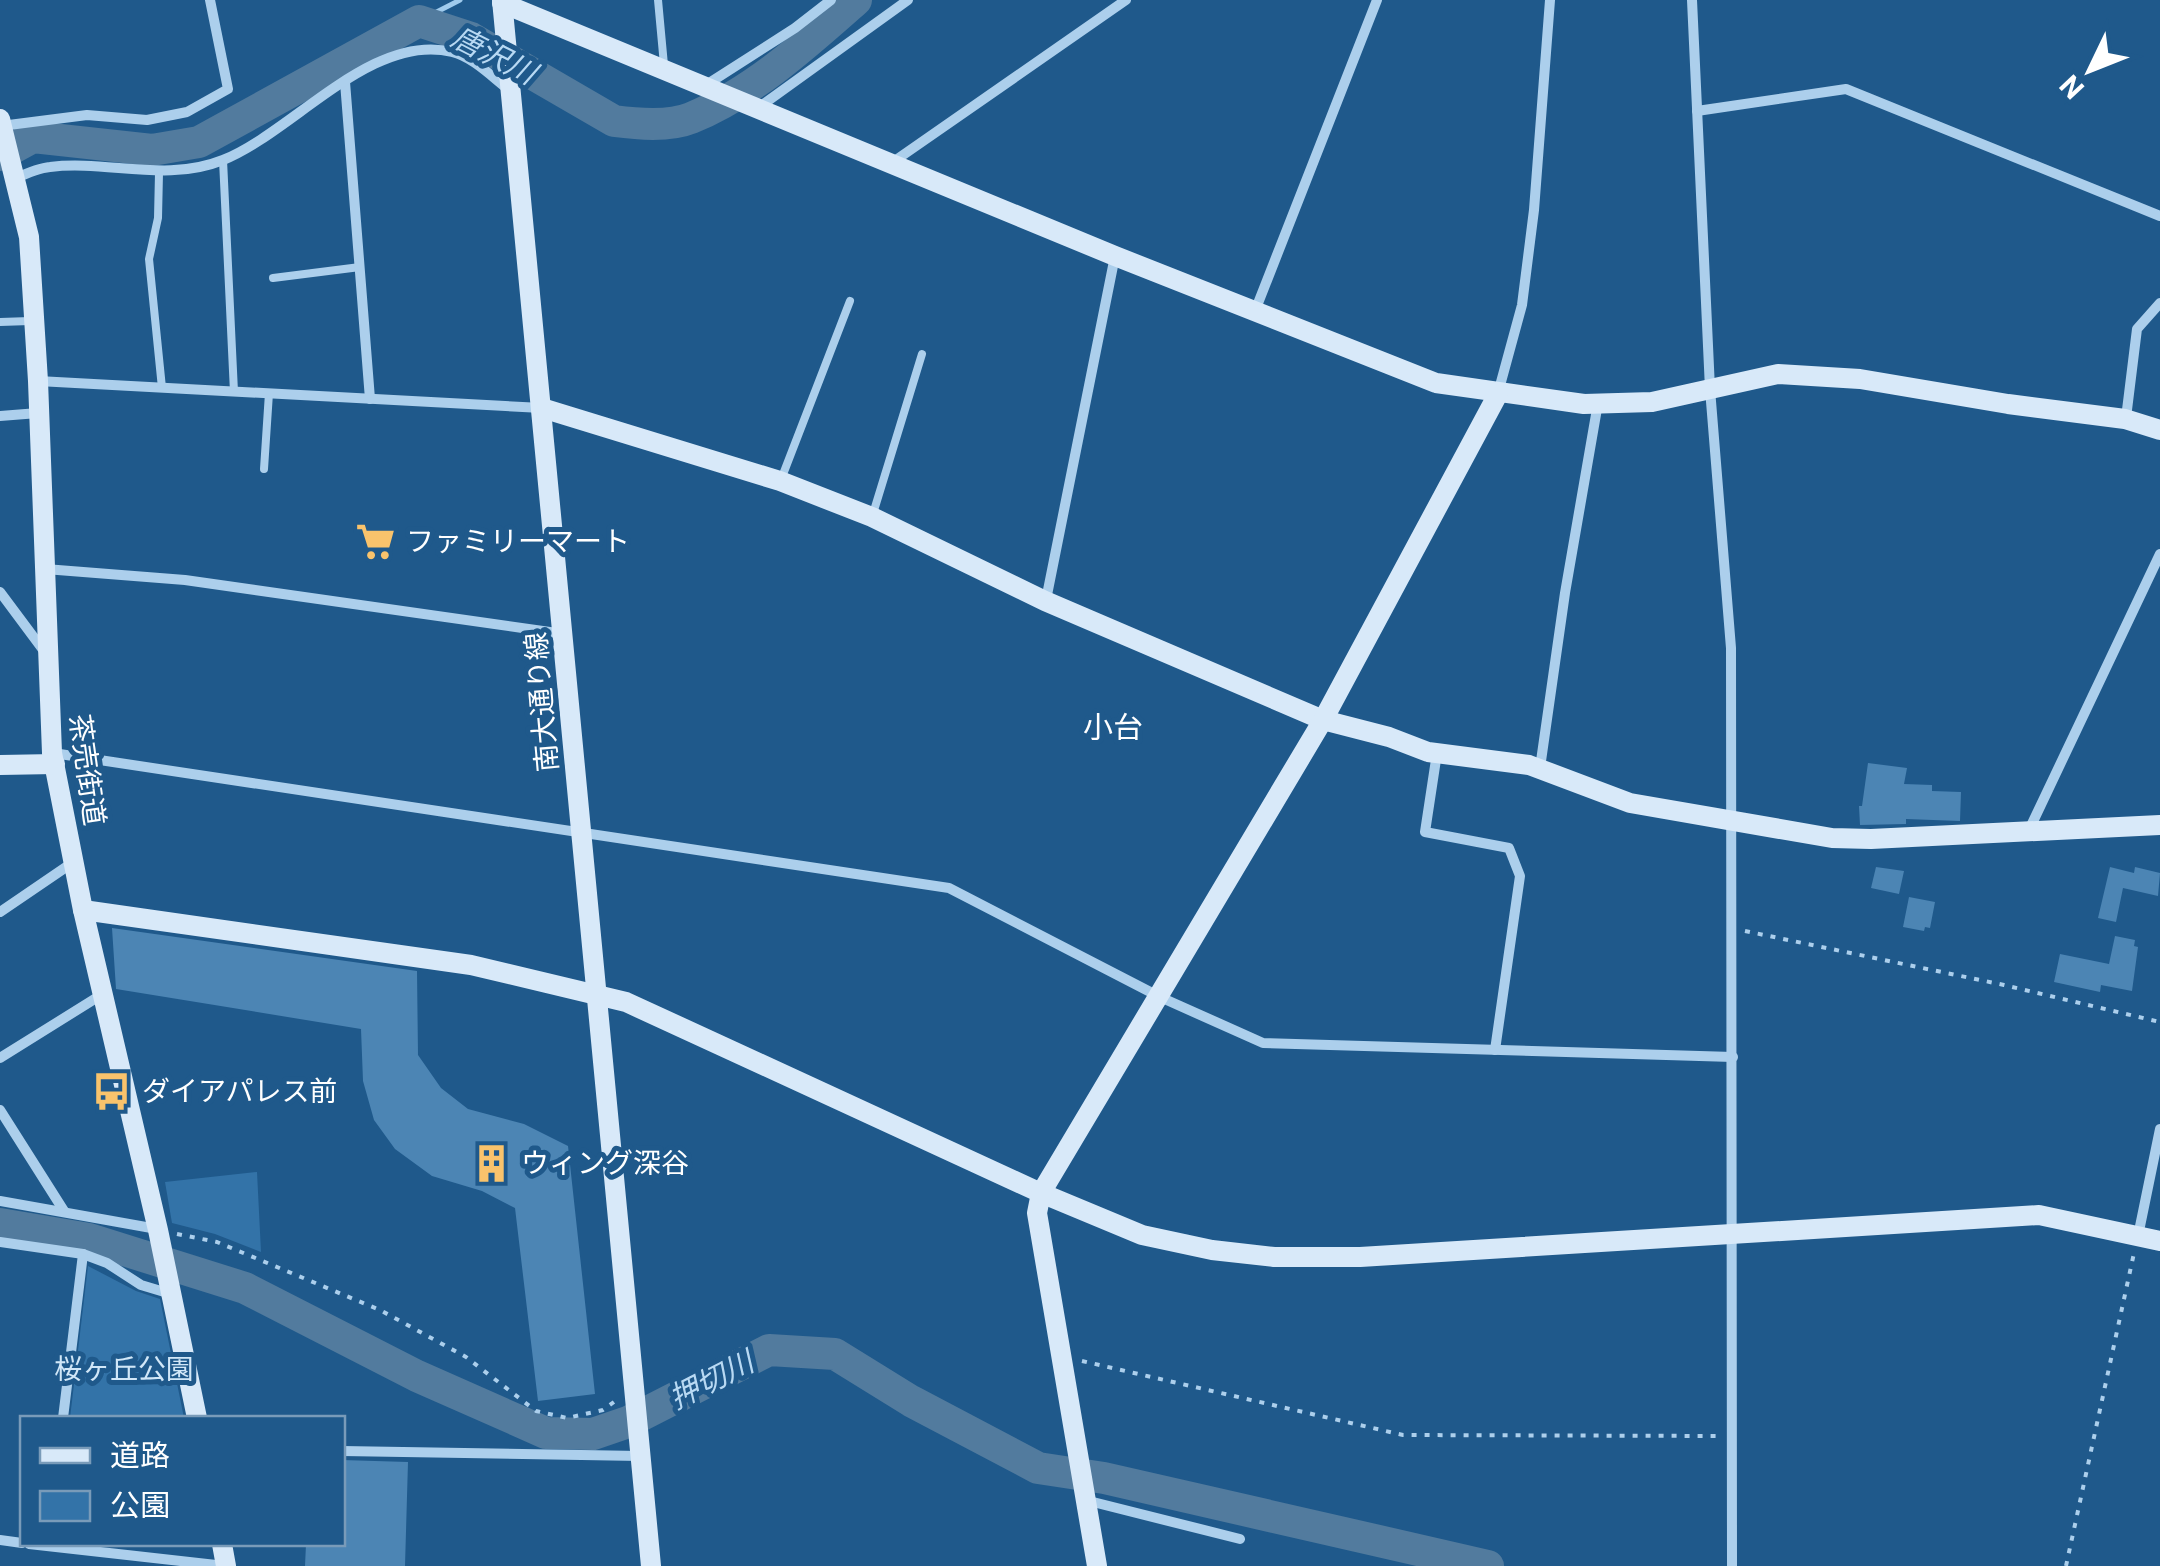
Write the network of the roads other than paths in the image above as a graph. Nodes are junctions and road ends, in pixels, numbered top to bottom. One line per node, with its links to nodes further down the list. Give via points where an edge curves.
1 (210, 0): 19 (street, via 228,89 187,112 148,120 87,115)
2 (658, 0): 13 (lane)
3 (814, 0): 12 (lane)
4 (831, 0): 12 (street)
5 (908, 0): 17 (street)
6 (1126, 0): 21 (street)
7 (1376, 0): 30 (street)
8 (1550, 0): 39 (street, via 1522,305)
9 (1692, 0): 18 (street)
10 (502, 1): 11 (street); 15 (street, 南大通り線)
11 (542, 9): 13 (street)
12 (815, 13): 16 (street)
13 (665, 70): 16 (street)
14 (345, 82): 15 (street, via 400,54 425,50 454,52); 20 (street); 26 (street)
15 (508, 83): 42 (street, 南大通り線)
16 (708, 87): 17 (street)
17 (752, 106): 21 (street)
18 (1697, 111): 24 (street, via 1846,89); 36 (street)
19 (1, 126): 23 (street, 茶売街道)
20 (223, 160): 22 (street); 37 (lane)
21 (892, 162): 25 (street)
22 (159, 173): 23 (street, via 79,165); 35 (lane, via 148,259)
23 (12, 174): 31 (street, 茶売街道, via 29,237)
24 (2160, 216)
25 (1115, 256): 30 (street); 53 (street)
26 (360, 267): 27 (lane); 40 (street)
27 (273, 278)
28 (850, 300): 48 (lane)
29 (2160, 303): 45 (street, via 2137,329)
30 (1254, 311): 39 (street, via 1436,383)
31 (34, 320): 32 (lane); 34 (street, 茶売街道)
32 (0, 322)
33 (922, 354): 49 (lane)
34 (38, 381): 35 (street); 43 (street, 茶売街道)
35 (162, 388): 37 (street)
36 (1710, 388): 41 (street, via 1652,402); 45 (street, via 1778,374 1860,379); 61 (street, via 1731,648)
37 (234, 392): 38 (street)
38 (269, 394): 40 (street); 47 (lane)
39 (1498, 394): 41 (street); 56 (street)
40 (370, 399): 42 (street)
41 (1598, 403): 60 (street)
42 (542, 408): 48 (street); 54 (street, 南大通り線)
43 (38, 413): 44 (street); 51 (street, 茶売街道)
44 (0, 416)
45 (2126, 420): 46 (street)
46 (2160, 430)
47 (264, 469)
48 (780, 481): 49 (street)
49 (872, 517): 53 (street)
50 (2160, 554): 63 (street)
51 (44, 568): 54 (street, via 186,580); 55 (street, 茶売街道)
52 (0, 592): 55 (street)
53 (1046, 601): 56 (street)
54 (564, 634): 64 (street, 南大通り線)
55 (48, 656): 58 (street, 茶売街道)
56 (1323, 720): 57 (street); 70 (street)
57 (1437, 753): 60 (street); 71 (street, via 1425,832 1508,848 1520,876)
58 (54, 758): 59 (street); 64 (street); 65 (street, 茶売街道)
59 (0, 765)
60 (1540, 770): 61 (street, via 1630,803)
61 (1732, 820): 63 (street, via 1870,840); 72 (street)
62 (2160, 825): 63 (street)
63 (2029, 830)
64 (581, 834): 69 (street, 南大通り線); 70 (street, via 949,888)
65 (73, 863): 66 (street, 茶売街道); 67 (street)
66 (82, 910): 68 (street, 茶売街道); 69 (street, via 471,965)
67 (0, 912)
68 (101, 994): 73 (street); 80 (street, 茶売街道)
69 (594, 996): 76 (street, via 626,1002); 89 (street, 南大通り線)
70 (1160, 997): 71 (street, via 1263,1044); 76 (street)
71 (1495, 1050): 72 (street)
72 (1733, 1057): 79 (street)
73 (0, 1058)
74 (0, 1110): 78 (street)
75 (2160, 1128): 81 (street)
76 (1041, 1193): 79 (street, via 1142,1234 1274,1257); 90 (street, via 1037,1213)
77 (0, 1202): 78 (street)
78 (64, 1211): 80 (street)
79 (1732, 1234): 81 (street, via 2040,1215); 97 (street)
80 (159, 1236): 85 (street, 茶売街道)
81 (2138, 1236): 82 (street)
82 (2160, 1241)
83 (0, 1242): 84 (street)
84 (83, 1254): 85 (street, via 140,1285); 86 (street)
85 (170, 1289): 87 (street, 茶売街道)
86 (63, 1416)
87 (197, 1416)
88 (345, 1451): 89 (street)
89 (641, 1456): 95 (street)
90 (1083, 1494): 91 (street); 96 (street)
91 (1240, 1539)
92 (58, 1546): 93 (street)
93 (158, 1562): 94 (street)
94 (226, 1566)
95 (651, 1566)
96 (1097, 1566)
97 (1732, 1566)

